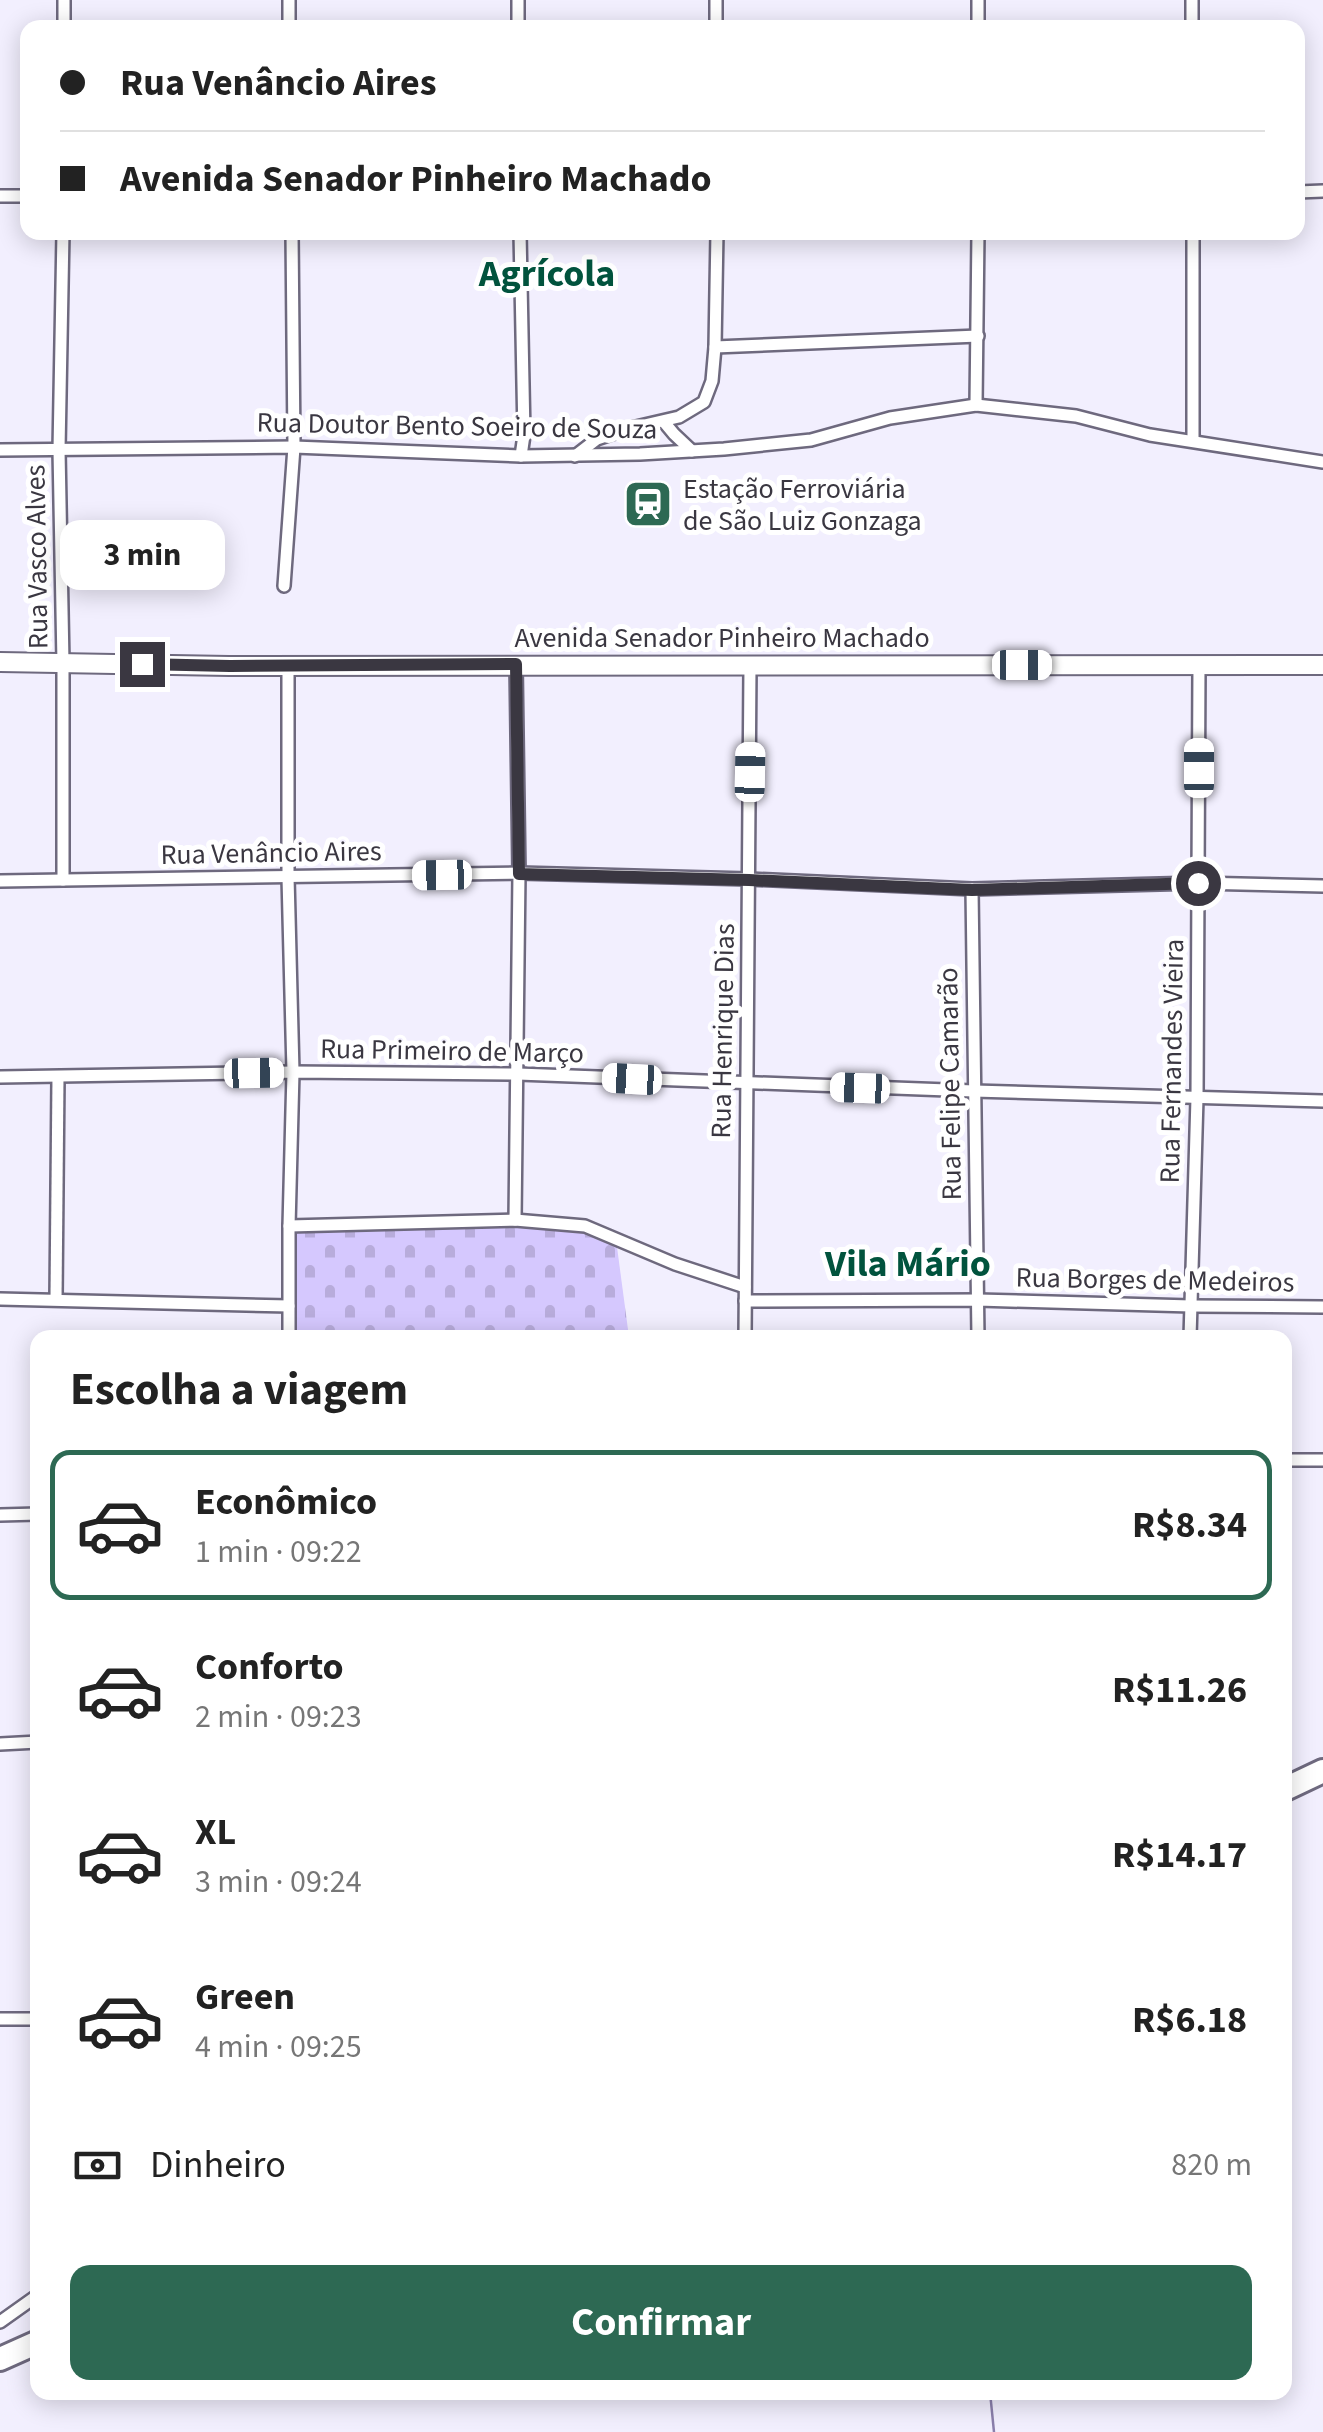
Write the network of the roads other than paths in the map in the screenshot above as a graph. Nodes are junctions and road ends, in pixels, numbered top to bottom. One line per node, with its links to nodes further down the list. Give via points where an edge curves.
1 (63, 240): 14 (street, Rua Vasco Alves)
2 (292, 240): 12 (street)
3 (520, 240): 16 (street)
4 (716, 240): 8 (street)
5 (978, 240): 7 (street)
6 (1193, 240): 11 (street)
7 (978, 336): 8 (street); 9 (street)
8 (715, 348): 10 (street, via 704,402)
9 (976, 404): 11 (street, Rua Doutor Bento Soeiro de Souza); 15 (street, Rua Doutor Bento Soeiro de Souza, via 811,440)
10 (664, 422): 15 (street); 17 (street, via 597,439)
11 (1192, 440): 18 (street, Rua Doutor Bento Soeiro de Souza)
12 (294, 447): 14 (street, Rua Doutor Bento Soeiro de Souza); 16 (street, Rua Doutor Bento Soeiro de Souza); 19 (street)
13 (0, 450): 14 (street, Rua Doutor Bento Soeiro de Souza)
14 (59, 450): 21 (street, Rua Vasco Alves)
15 (692, 451): 17 (street, Rua Doutor Bento Soeiro de Souza)
16 (521, 456): 17 (street, Rua Doutor Bento Soeiro de Souza)
17 (574, 456)
18 (1323, 462)
19 (284, 586)
20 (0, 662): 21 (main road, Avenida Senador Pinheiro Machado)
21 (63, 663): 25 (main road, Avenida Senador Pinheiro Machado); 29 (street, Rua Vasco Alves)
22 (516, 664): 25 (main road, Avenida Senador Pinheiro Machado); 26 (main road, Avenida Senador Pinheiro Machado); 27 (street)
23 (1199, 664): 24 (main road, Avenida Senador Pinheiro Machado); 26 (main road, Avenida Senador Pinheiro Machado); 32 (street, Rua Fernandes Vieira)
24 (1323, 665)
25 (288, 666): 28 (street)
26 (750, 666): 30 (street, Rua Henrique Dias)
27 (519, 874): 28 (street, Rua Venâncio Aires); 30 (street, Rua Venâncio Aires); 36 (street)
28 (288, 877): 29 (street, Rua Venâncio Aires); 35 (street)
29 (63, 880): 31 (street, Rua Venâncio Aires)
30 (749, 880): 34 (street, Rua Venâncio Aires); 39 (street, Rua Henrique Dias)
31 (0, 881)
32 (1198, 883): 33 (street, Rua Venâncio Aires); 34 (street, Rua Venâncio Aires); 41 (street, Rua Fernandes Vieira)
33 (1323, 886)
34 (972, 890): 40 (street, Rua Felipe Camarão)
35 (293, 1072): 36 (street, Rua Primeiro de Março); 38 (street, Rua Primeiro de Março); 44 (street)
36 (518, 1074): 39 (street, Rua Primeiro de Março); 43 (street)
37 (0, 1077): 38 (street, Rua Primeiro de Março)
38 (58, 1077): 47 (street)
39 (746, 1084): 40 (street, Rua Primeiro de Março); 45 (street, Rua Henrique Dias)
40 (974, 1092): 41 (street, Rua Primeiro de Março); 48 (street, Rua Felipe Camarão)
41 (1197, 1098): 42 (street, Rua Primeiro de Março); 51 (street, Rua Fernandes Vieira)
42 (1323, 1101)
43 (514, 1220): 44 (street); 45 (street, via 585,1226)
44 (289, 1226): 50 (street)
45 (745, 1287): 49 (street, Rua Henrique Dias)
46 (0, 1299): 47 (street)
47 (56, 1299): 50 (street)
48 (978, 1300): 49 (street, Rua Borges de Medeiros); 51 (street, Rua Borges de Medeiros); 55 (street, Rua Felipe Camarão)
49 (746, 1301): 54 (street, Rua Henrique Dias)
50 (289, 1306): 53 (street)
51 (1191, 1306): 52 (street, Rua Borges de Medeiros); 56 (street, Rua Fernandes Vieira)
52 (1323, 1307)
53 (290, 1330)
54 (745, 1330)
55 (978, 1330)
56 (1190, 1330)
57 (1292, 1460): 58 (street)
58 (1323, 1460)
59 (30, 1514): 60 (street)
60 (0, 1515)
61 (30, 1742): 62 (street)
62 (0, 1744)
63 (1323, 1771): 64 (highway)
64 (1292, 1786)
65 (30, 2018): 66 (street)
66 (0, 2019)
67 (30, 2301): 68 (street)
68 (0, 2322)
69 (30, 2346): 70 (highway)
70 (0, 2359)

